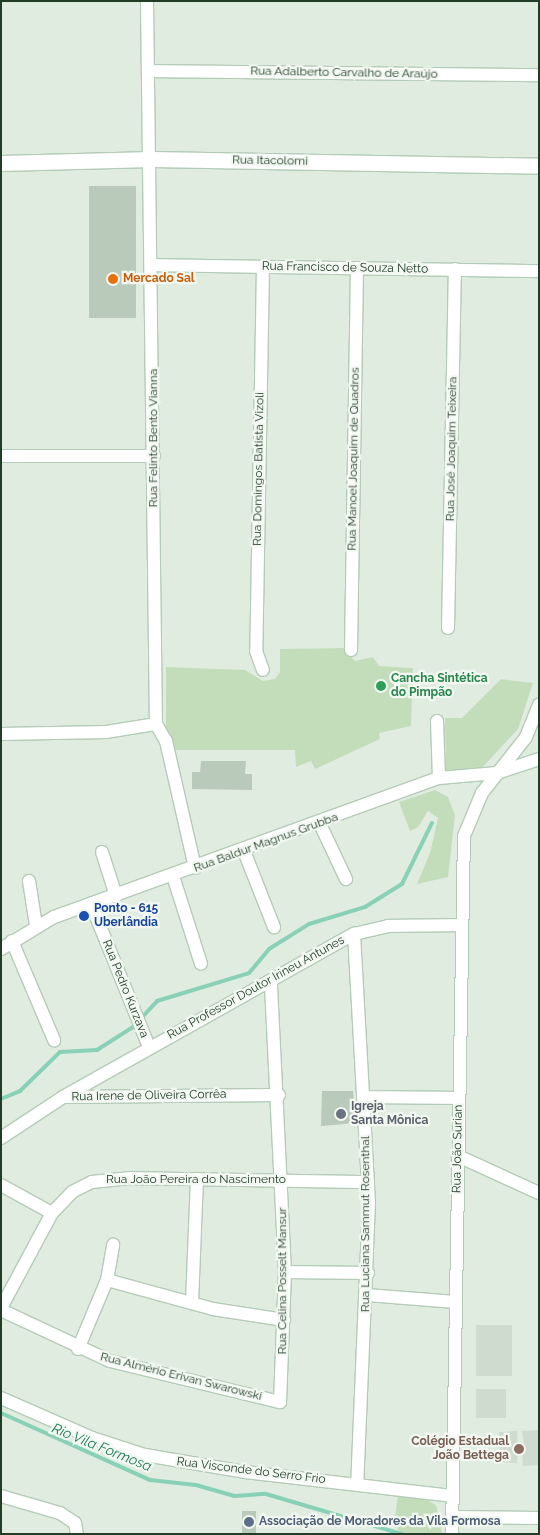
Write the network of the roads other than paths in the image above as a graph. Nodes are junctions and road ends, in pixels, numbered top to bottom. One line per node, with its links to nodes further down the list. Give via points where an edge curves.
1 (147, 1): 2 (street, Rua Felinto Bento Vianna)
2 (148, 71): 3 (street, Rua Adalberto Carvalho de Araújo); 4 (street, Rua Felinto Bento Vianna)
3 (539, 75)
4 (152, 159): 5 (main road, Rua Itacolomi); 6 (main road, Rua Itacolomi); 7 (street, Rua Felinto Bento Vianna)
5 (1, 163)
6 (539, 166)
7 (152, 265): 8 (street, Rua Francisco de Souza Netto); 13 (street, Rua Felinto Bento Vianna)
8 (263, 266): 9 (street, Rua Francisco de Souza Netto); 16 (street, Rua Domingos Batista Vizoli, via 256,651)
9 (356, 268): 10 (street, Rua Francisco de Souza Netto); 15 (street, Rua Manoel Joaquim de Quadros)
10 (455, 269): 11 (street, Rua Francisco de Souza Netto); 14 (street, Rua José Joaquim Teixeira)
11 (539, 271)
12 (1, 456): 13 (street)
13 (154, 456): 19 (street, Rua Felinto Bento Vianna)
14 (448, 628)
15 (351, 650)
16 (263, 670)
17 (539, 705): 22 (street, Rua João Surian, via 526,738)
18 (437, 721): 23 (street)
19 (156, 724): 20 (street, via 106,732); 27 (street, Rua Felinto Bento Vianna, via 166,741)
20 (1, 734)
21 (539, 759): 22 (street, Rua Baldur Magnus Grubba)
22 (497, 773): 23 (street, Rua Baldur Magnus Grubba); 34 (street, Rua João Surian, via 475,805 464,836)
23 (439, 778): 24 (street, Rua Baldur Magnus Grubba)
24 (320, 824): 25 (street, Rua Baldur Magnus Grubba); 29 (street)
25 (244, 851): 27 (street, Rua Baldur Magnus Grubba); 35 (street)
26 (102, 852): 31 (street)
27 (195, 868): 28 (street, Rua Baldur Magnus Grubba)
28 (173, 876): 31 (street, Rua Baldur Magnus Grubba); 39 (street)
29 (346, 879)
30 (29, 881): 33 (street)
31 (116, 896): 32 (street, Rua Baldur Magnus Grubba)
32 (91, 904): 33 (street, Rua Baldur Magnus Grubba); 42 (street, Rua Pedro Kurzava)
33 (36, 925): 37 (street, Rua Baldur Magnus Grubba)
34 (462, 925): 36 (street, Rua Professor Doutor Irineu Antunes, via 388,926); 46 (street, Rua João Surian)
35 (274, 927)
36 (354, 934): 40 (street, Rua Professor Doutor Irineu Antunes); 45 (street, Rua Luciana Sammut Rosenthal)
37 (12, 941): 38 (street, Rua Baldur Magnus Grubba); 41 (street)
38 (1, 949)
39 (201, 964)
40 (271, 981): 42 (street, Rua Professor Doutor Irineu Antunes); 43 (street, Rua Celina Posselt Mansur)
41 (54, 1040)
42 (149, 1047): 44 (street, Rua Professor Doutor Irineu Antunes)
43 (279, 1095): 44 (street, Rua Irene de Oliveira Corrêa); 50 (street, Rua Celina Posselt Mansur)
44 (63, 1097): 47 (street, Rua Irene de Oliveira Corrêa)
45 (366, 1097): 46 (street); 51 (street, Rua Luciana Sammut Rosenthal)
46 (459, 1098): 48 (street, Rua João Surian)
47 (1, 1138)
48 (458, 1156): 53 (street); 60 (street, Rua João Surian)
49 (197, 1179): 50 (street, Rua João Pereira do Nascimento); 54 (street, Rua João Pereira do Nascimento, via 92,1182 72,1192); 61 (street)
50 (283, 1180): 51 (street, Rua João Pereira do Nascimento); 56 (street, Rua Celina Posselt Mansur)
51 (368, 1182): 57 (street, Rua Luciana Sammut Rosenthal)
52 (1, 1185): 54 (street)
53 (539, 1193)
54 (52, 1213): 62 (street, Rua João Pereira do Nascimento)
55 (113, 1245): 58 (street)
56 (285, 1272): 57 (street); 63 (street, Rua Celina Posselt Mansur)
57 (368, 1273): 59 (street, Rua Luciana Sammut Rosenthal)
58 (107, 1280): 61 (street); 64 (street)
59 (367, 1295): 60 (street); 67 (street, Rua Luciana Sammut Rosenthal)
60 (456, 1302): 69 (street, Rua João Surian)
61 (192, 1304): 63 (street)
62 (1, 1309): 64 (street, Rua Almério Erivan Swarowski)
63 (284, 1320): 66 (street, Rua Celina Posselt Mansur)
64 (78, 1349): 66 (street, Rua Almério Erivan Swarowski, via 110,1361)
65 (1, 1398): 67 (street, Rua Visconde do Serro Frio, via 105,1444 145,1456)
66 (280, 1402)
67 (357, 1484): 69 (street, Rua Visconde do Serro Frio)
68 (1, 1496): 72 (street, via 60,1513 75,1523)
69 (452, 1496): 70 (street, Rua João Surian)
70 (452, 1517): 71 (street); 73 (street, Rua João Surian)
71 (539, 1518)
72 (77, 1534)
73 (452, 1534)

